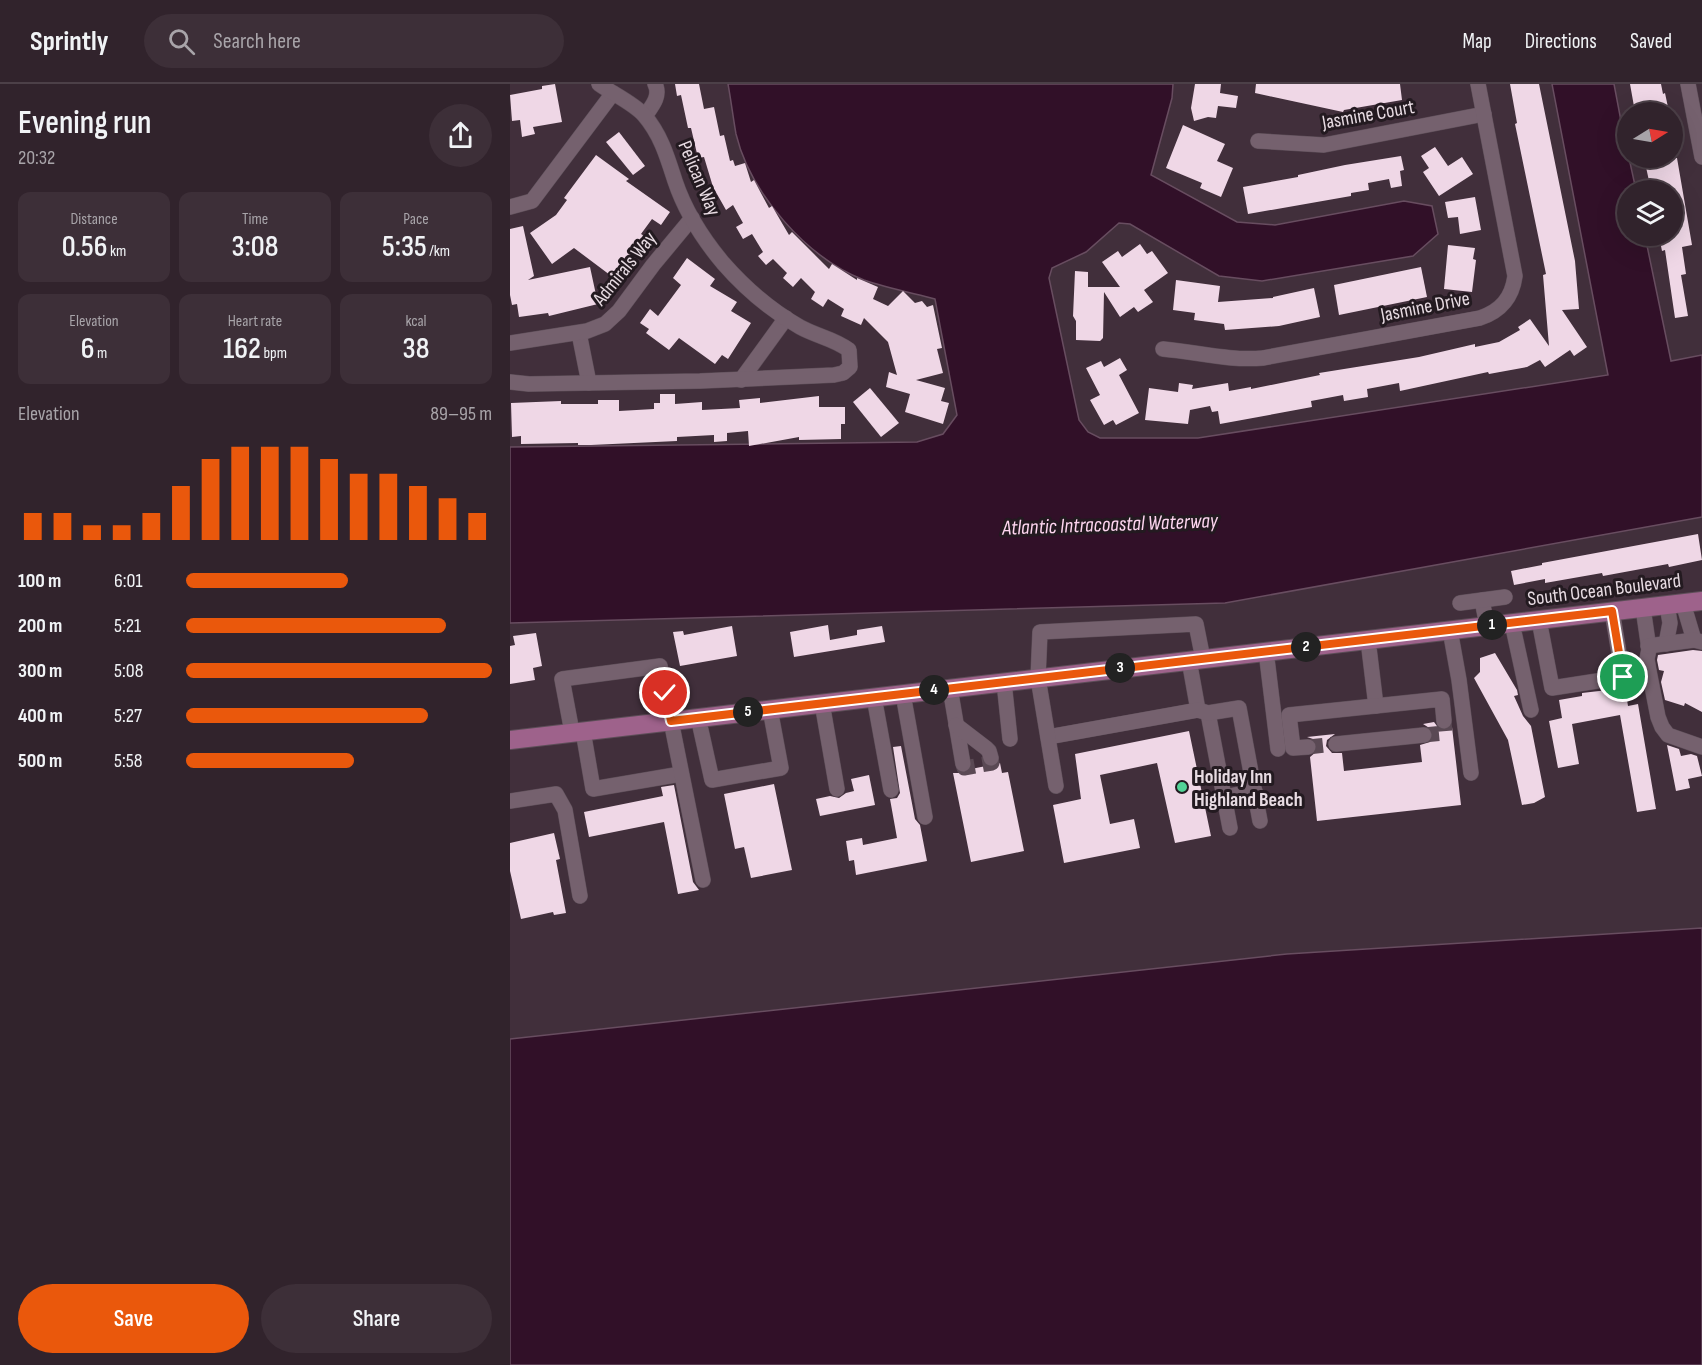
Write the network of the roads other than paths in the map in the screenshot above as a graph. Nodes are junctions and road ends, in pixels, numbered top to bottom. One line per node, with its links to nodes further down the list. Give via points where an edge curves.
1 (599, 84): 5 (street, Pelican Way)
2 (655, 84): 7 (street, via 658,97)
3 (1478, 84): 6 (street, Jasmine Drive)
4 (1688, 84): 9 (street)
5 (613, 93): 7 (street, Pelican Way); 10 (street, via 532,201)
6 (1484, 114): 8 (street, Jasmine Court, via 1324,145); 15 (street, Jasmine Drive, via 1515,276 1510,295 1498,310 1480,318 1263,358 1223,359)
7 (645, 116): 11 (street, Pelican Way, via 662,142)
8 (1258, 141)
9 (1702, 157)
10 (510, 207)
11 (692, 218): 12 (street, Pelican Way, via 725,264); 13 (street, Admirals Way, via 612,318)
12 (786, 318): 16 (street); 16 (street, Pelican Way, via 824,339 842,344 849,350 850,367 834,375)
13 (579, 333): 14 (street, Admirals Way); 18 (street)
14 (510, 343)
15 (1163, 349)
16 (741, 380): 18 (street, Pelican Way)
17 (510, 382): 18 (street, Pelican Way)
18 (589, 383)
19 (1505, 597): 20 (street)
20 (1482, 600): 22 (street); 28 (street)
21 (1702, 601): 23 (main road, South Ocean Boulevard)
22 (1460, 603)
23 (1675, 604): 24 (main road, South Ocean Boulevard); 31 (street); 32 (street)
24 (1643, 608): 25 (main road, South Ocean Boulevard); 33 (street)
25 (1612, 611): 26 (main road, South Ocean Boulevard); 26 (street, via 1623,677 1552,688)
26 (1539, 620): 27 (main road, South Ocean Boulevard)
27 (1512, 623): 28 (main road, South Ocean Boulevard); 44 (street)
28 (1487, 626): 29 (main road, South Ocean Boulevard)
29 (1450, 630): 30 (main road, South Ocean Boulevard); 61 (street)
30 (1368, 640): 34 (main road, South Ocean Boulevard); 42 (street)
31 (1698, 641): 32 (street)
32 (1666, 644): 33 (street)
33 (1648, 646): 57 (street, via 1649,671 1662,727 1668,735)
34 (1266, 651): 35 (main road, South Ocean Boulevard); 58 (street)
35 (1196, 660): 36 (main road, South Ocean Boulevard); 36 (street, via 1196,624 1040,632); 45 (street)
36 (1038, 678): 37 (main road, South Ocean Boulevard); 53 (street)
37 (1004, 682): 38 (main road, South Ocean Boulevard); 52 (street)
38 (951, 688): 39 (main road, South Ocean Boulevard); 49 (street)
39 (903, 694): 40 (main road, South Ocean Boulevard); 69 (street)
40 (874, 697): 41 (main road, South Ocean Boulevard); 65 (street)
41 (822, 703): 43 (main road, South Ocean Boulevard); 64 (street)
42 (1376, 706): 48 (street, via 1442,699); 56 (street, via 1289,715 1293,748)
43 (770, 709): 46 (main road, South Ocean Boulevard); 46 (street, via 781,768 712,780)
44 (1531, 710)
45 (1203, 711): 53 (street); 66 (street, via 1239,708); 67 (street)
46 (699, 717): 47 (main road, South Ocean Boulevard)
47 (671, 721): 50 (main road, South Ocean Boulevard); 50 (street, via 660,666 562,680); 62 (street)
48 (1444, 721)
49 (956, 725): 59 (street, via 986,748); 60 (street)
50 (577, 732): 54 (main road, South Ocean Boulevard); 62 (street, via 593,789)
51 (1424, 735): 55 (street)
52 (1010, 738)
53 (1048, 738): 63 (street)
54 (510, 740)
55 (1336, 744)
56 (1308, 747)
57 (1702, 747)
58 (1278, 749)
59 (991, 758)
60 (963, 764)
61 (1471, 773)
62 (681, 774): 72 (street)
63 (1056, 786)
64 (837, 789)
65 (891, 790)
66 (1255, 791): 67 (street); 70 (street)
67 (1224, 796): 71 (street)
68 (510, 801): 73 (street, via 556,794 565,810)
69 (925, 817)
70 (1260, 820)
71 (1230, 828)
72 (703, 880)
73 (580, 896)

